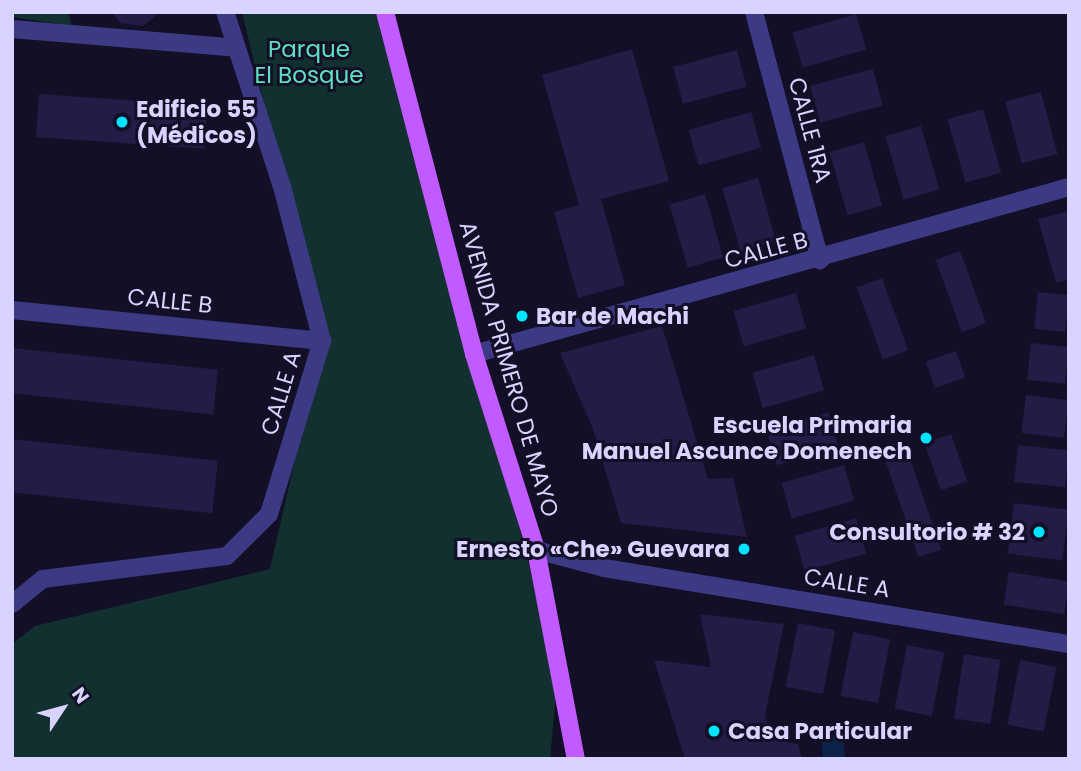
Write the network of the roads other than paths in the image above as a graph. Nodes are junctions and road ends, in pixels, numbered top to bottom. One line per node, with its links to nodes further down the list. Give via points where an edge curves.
1 (225, 12): 5 (street, CALLE A)
2 (385, 12): 10 (main road, AVENIDA PRIMERO DE MAYO)
3 (754, 12): 7 (street, CALLE 1RA)
4 (12, 29): 5 (street)
5 (236, 48): 9 (street, CALLE A, via 283,190)
6 (1069, 187): 7 (street, CALLE B)
7 (820, 260): 10 (street, CALLE B)
8 (12, 310): 9 (street, CALLE B)
9 (321, 341): 12 (street, CALLE A, via 269,514 227,556 43,579)
10 (474, 354): 11 (main road, AVENIDA PRIMERO DE MAYO)
11 (536, 550): 13 (street, CALLE A, via 604,568); 14 (main road, AVENIDA PRIMERO DE MAYO)
12 (12, 604)
13 (1069, 644)
14 (575, 750): 15 (main road, AVENIDA PRIMERO DE MAYO)
15 (585, 759)

